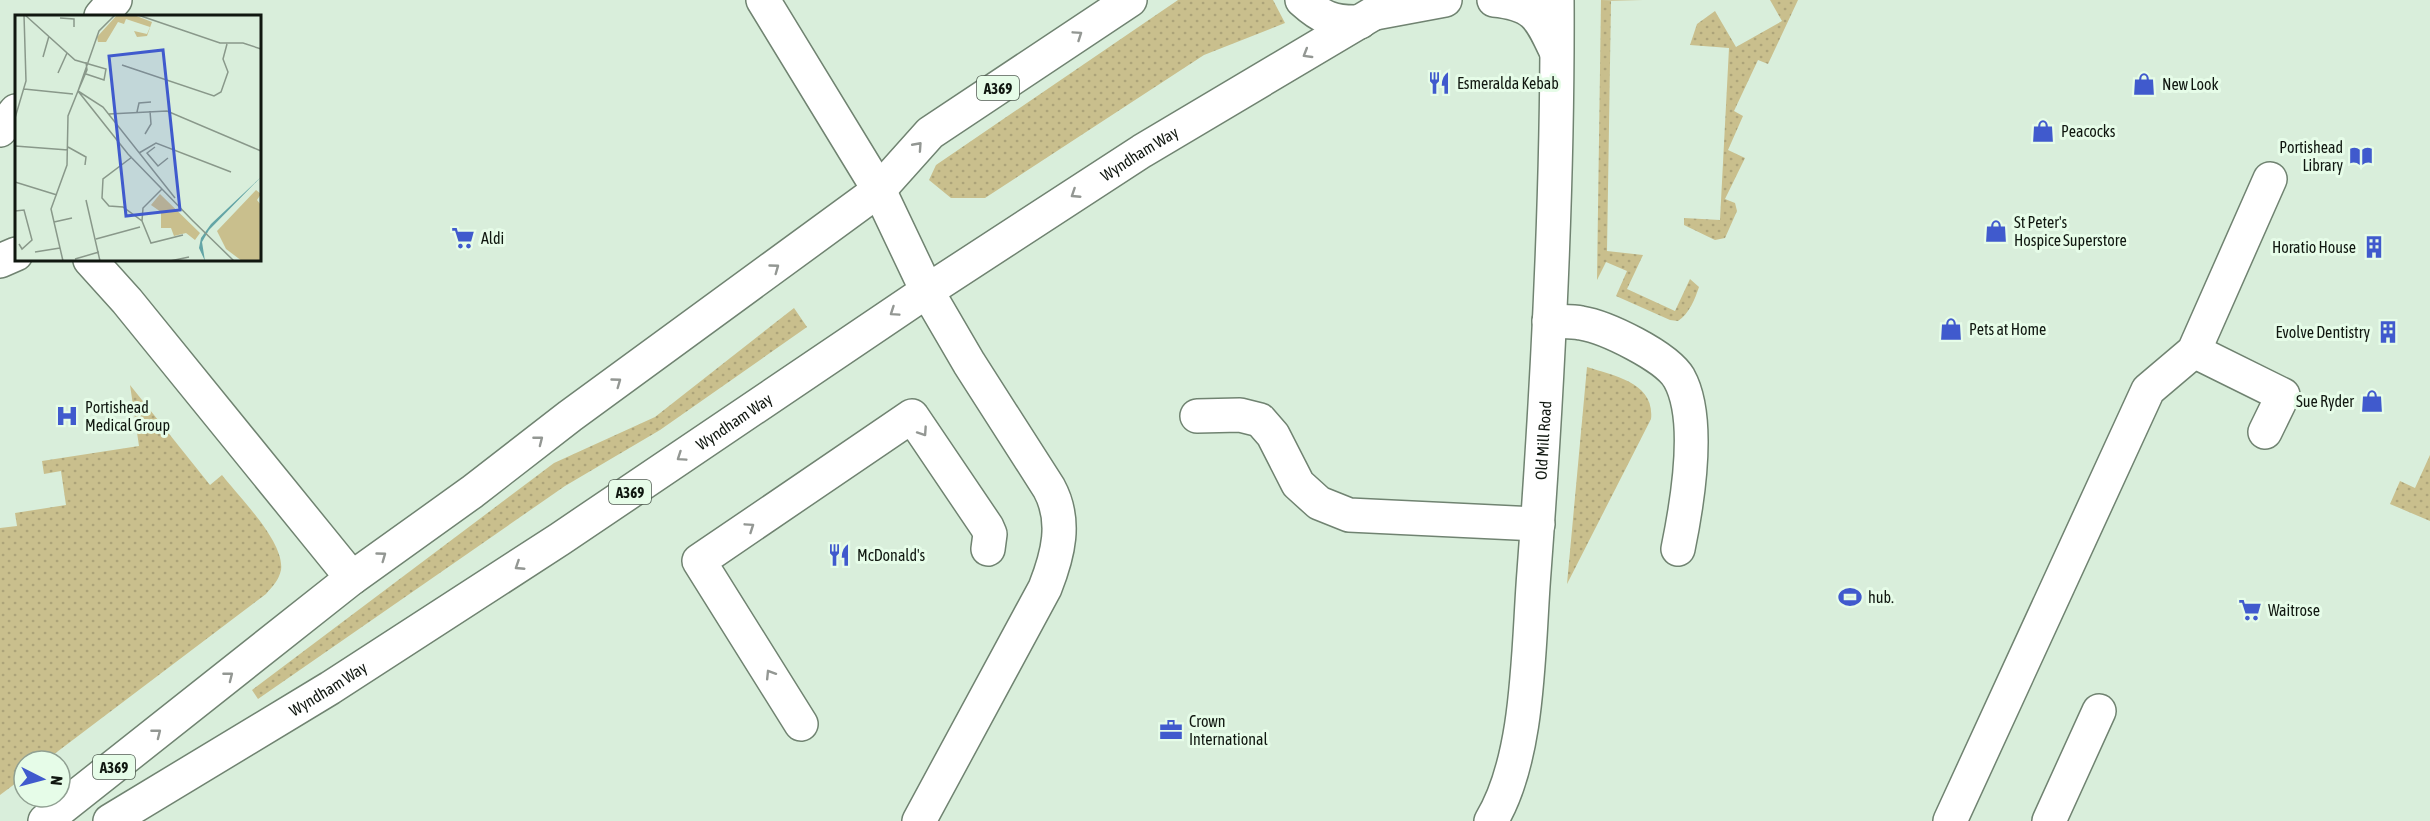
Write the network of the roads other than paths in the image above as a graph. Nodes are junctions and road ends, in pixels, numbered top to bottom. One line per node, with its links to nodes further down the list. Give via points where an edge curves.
1 (115, 0): 9 (main road)
2 (763, 0): 14 (main road)
3 (1130, 0): 14 (main road, A369, one-way to 3, via 930,133)
4 (1302, 0): 8 (main road, via 1318,15 1332,20)
5 (1445, 0): 8 (main road)
6 (1494, 0): 10 (main road, Old Mill Road, via 1518,4 1541,19)
7 (1557, 0): 10 (main road, Old Mill Road)
8 (1377, 12): 18 (main road, Wyndham Way / A369, one-way to 18, via 1142,151)
9 (102, 15)
10 (1557, 53): 19 (main road, Old Mill Road)
11 (15, 112): 12 (main road)
12 (0, 130)
13 (2270, 179): 20 (main road)
14 (879, 190): 18 (main road); 26 (main road, A369, one-way to 14)
15 (15, 254): 16 (main road)
16 (0, 261)
17 (91, 261): 26 (main road)
18 (927, 291): 30 (main road, Wyndham Way / A369, one-way to 30, via 330,688); 31 (main road, via 1049,488 1058,509 1059,535 1045,588)
19 (1549, 321): 23 (main road, Old Mill Road); 25 (main road, via 1581,323 1619,337 1655,355 1680,380 1688,415 1690,469)
20 (2194, 351): 22 (main road, via 2283,395); 33 (main road, via 2148,390)
21 (1197, 416): 23 (main road, via 1240,415 1260,420 1273,435 1298,484 1319,503 1349,515)
22 (2265, 432)
23 (1538, 524): 32 (main road, Old Mill Road, via 1521,732 1511,775)
24 (988, 549): 28 (main road, one-way to 24, via 699,561 912,416 987,527)
25 (1678, 549)
26 (352, 578): 29 (main road, A369, one-way to 26)
27 (2099, 711): 34 (main road)
28 (801, 724)
29 (45, 821)
30 (110, 821)
31 (919, 821)
32 (1491, 821)
33 (1950, 821)
34 (2049, 821)

